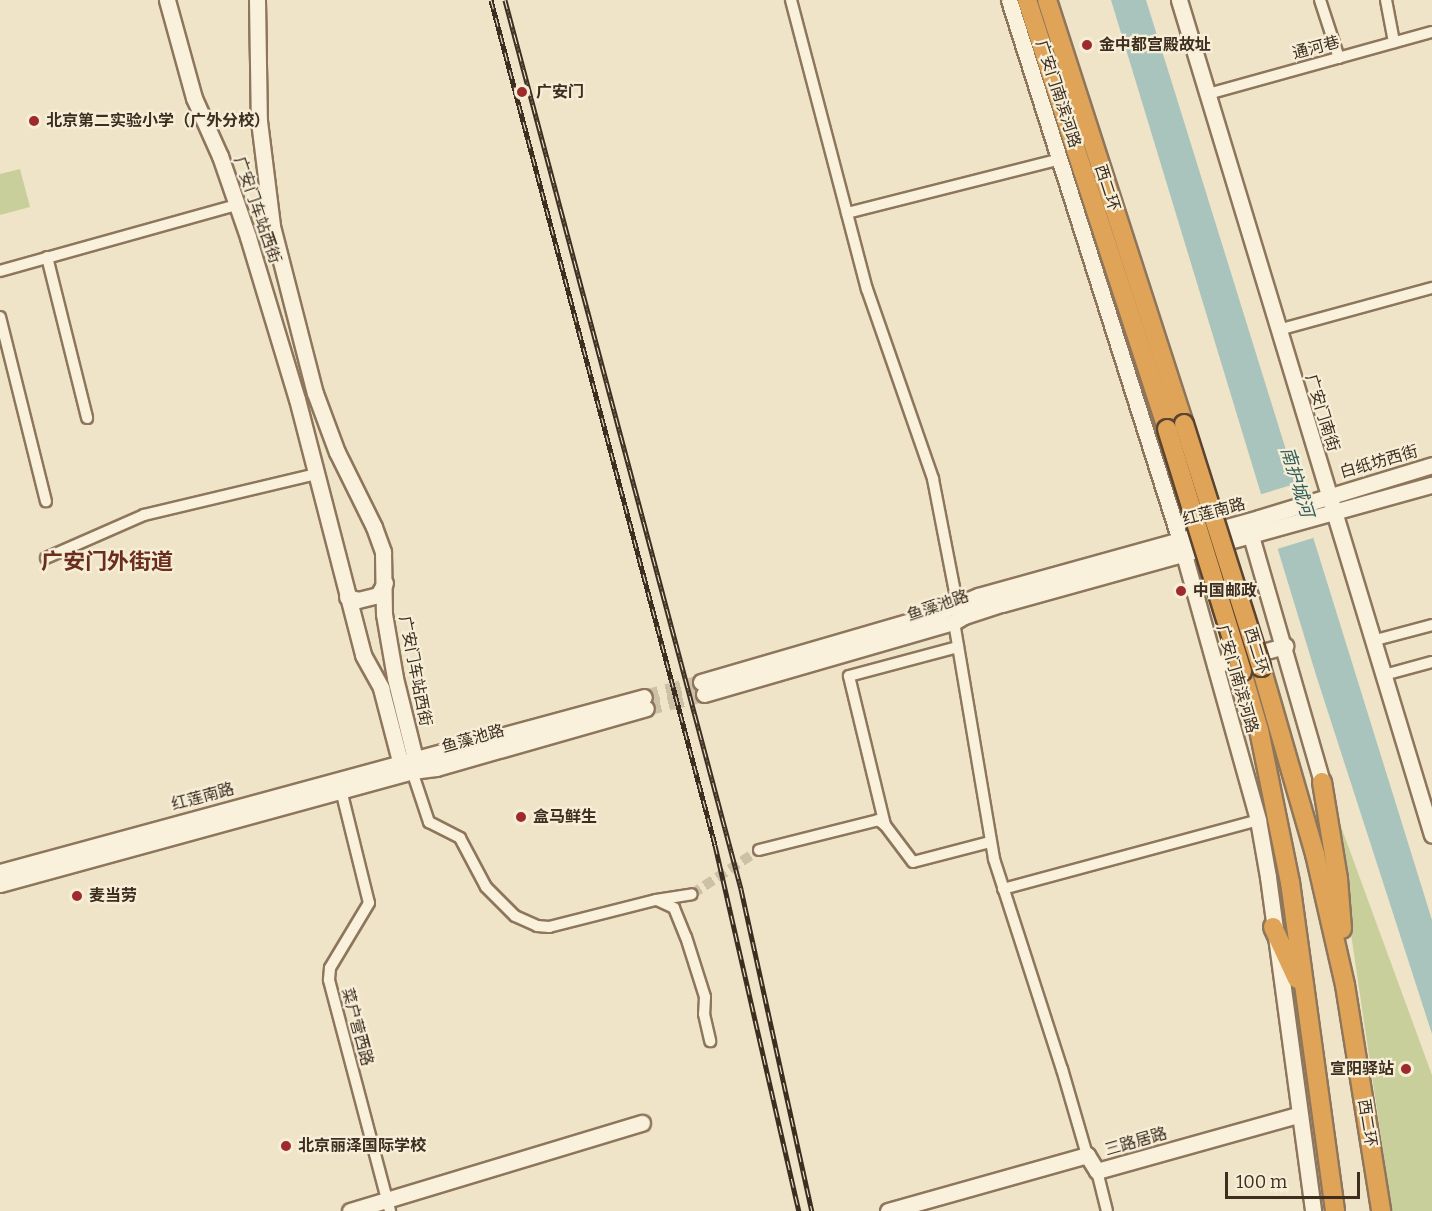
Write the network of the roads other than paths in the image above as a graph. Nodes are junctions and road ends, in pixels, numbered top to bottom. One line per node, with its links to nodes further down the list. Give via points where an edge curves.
1 (167, 0): 16 (street, 广安门车站西街, via 196,105 220,156)
2 (257, 0): 18 (street, 广安门车站西街, via 259,121)
3 (791, 0): 17 (street)
4 (1009, 0): 15 (street, 广安门南滨河路)
5 (1027, 0): 28 (highway, 西二环)
6 (1047, 0): 28 (highway, 西二环)
7 (1179, 0): 14 (street, 广安门南街)
8 (1186, 0): 14 (street, 广安门南街)
9 (1320, 0): 13 (street)
10 (1386, 0): 12 (street)
11 (1432, 32): 12 (street, 通河巷)
12 (1394, 42): 13 (street, 通河巷)
13 (1339, 58): 14 (street, 通河巷)
14 (1211, 93): 24 (street, 广安门南街)
15 (1060, 159): 17 (street); 36 (street, 广安门南滨河路)
16 (236, 205): 19 (street, 广安门车站西街); 20 (street)
17 (847, 213): 40 (street, via 867,289 933,479)
18 (272, 226): 19 (street, via 271,234 264,240); 25 (street, 广安门车站西街)
19 (248, 237): 26 (street, 广安门车站西街)
20 (47, 257): 21 (street); 27 (street)
21 (0, 271)
22 (1432, 288): 24 (street)
23 (0, 317): 33 (street)
24 (1282, 329): 32 (street, 广安门南街)
25 (315, 393): 26 (street, via 306,391); 38 (street, 广安门车站西街, via 337,452 375,527)
26 (297, 399): 30 (street, 广安门车站西街)
27 (87, 418)
28 (1176, 427): 65 (highway, 西二环, bridge, via 1261,667 1315,854); 66 (highway, 西二环, bridge, via 1259,730 1285,851)
29 (1432, 465): 32 (street, 白纸坊西街)
30 (316, 474): 37 (street, via 144,515); 39 (street, 广安门车站西街)
31 (1432, 485): 34 (street)
32 (1326, 497): 34 (street, 广安门南街); 35 (street, 白纸坊西街)
33 (46, 501)
34 (1331, 514): 35 (street); 43 (street, 广安门南街)
35 (1257, 529): 36 (street, 红莲南路); 44 (street)
36 (1182, 547): 40 (street, 鱼藻池路); 41 (street, 鱼藻池路); 47 (street, 广安门南滨河路)
37 (46, 558)
38 (385, 583): 39 (street, via 378,595 358,600); 50 (street, 广安门车站西街, via 384,614)
39 (346, 597): 50 (street, 广安门车站西街, via 363,655 381,688)
40 (957, 603): 41 (street, 鱼藻池路, via 931,615 703,688)
41 (954, 622): 45 (street)
42 (1432, 625): 43 (street)
43 (1375, 640): 48 (street, 广安门南街)
44 (1285, 646): 47 (street); 51 (street)
45 (958, 647): 55 (street, via 849,676); 57 (street)
46 (1432, 662): 48 (street)
47 (1215, 665): 54 (street, 广安门南滨河路)
48 (1387, 675): 53 (street, 广安门南街)
49 (645, 703): 50 (street, 鱼藻池路, via 436,768)
50 (409, 764): 52 (street, 红莲南路); 59 (street, 红莲南路); 63 (street, via 429,822 460,838 486,887 515,916 549,927)
51 (1322, 782): 65 (highway, via 1338,879)
52 (341, 790): 60 (street, 红莲南路); 72 (street, 菜户营西路, via 369,903 330,968 329,980)
53 (1429, 805): 56 (street, 广安门南街)
54 (1258, 820): 61 (street); 64 (street, 广安门南滨河路)
55 (885, 825): 57 (street, via 913,862); 58 (street, via 878,820)
56 (1432, 835)
57 (990, 842): 61 (street)
58 (759, 849)
59 (0, 872)
60 (0, 884)
61 (1002, 889): 70 (street)
62 (692, 894): 63 (street)
63 (656, 900): 67 (street, via 674,908 686,937 705,997)
64 (1273, 927): 66 (highway); 68 (street, 广安门南滨河路)
65 (1345, 985): 78 (highway, 西二环)
66 (1304, 994): 77 (highway, 西二环)
67 (710, 1041)
68 (1298, 1115): 71 (street, 三路居路); 76 (street, 广安门南滨河路)
69 (642, 1123): 72 (street)
70 (1087, 1155): 71 (street, 三路居路); 74 (street, 三路居路)
71 (1097, 1172): 75 (street)
72 (388, 1205): 73 (street)
73 (350, 1211)
74 (888, 1211)
75 (1107, 1211)
76 (1313, 1211)
77 (1335, 1211)
78 (1381, 1211)

